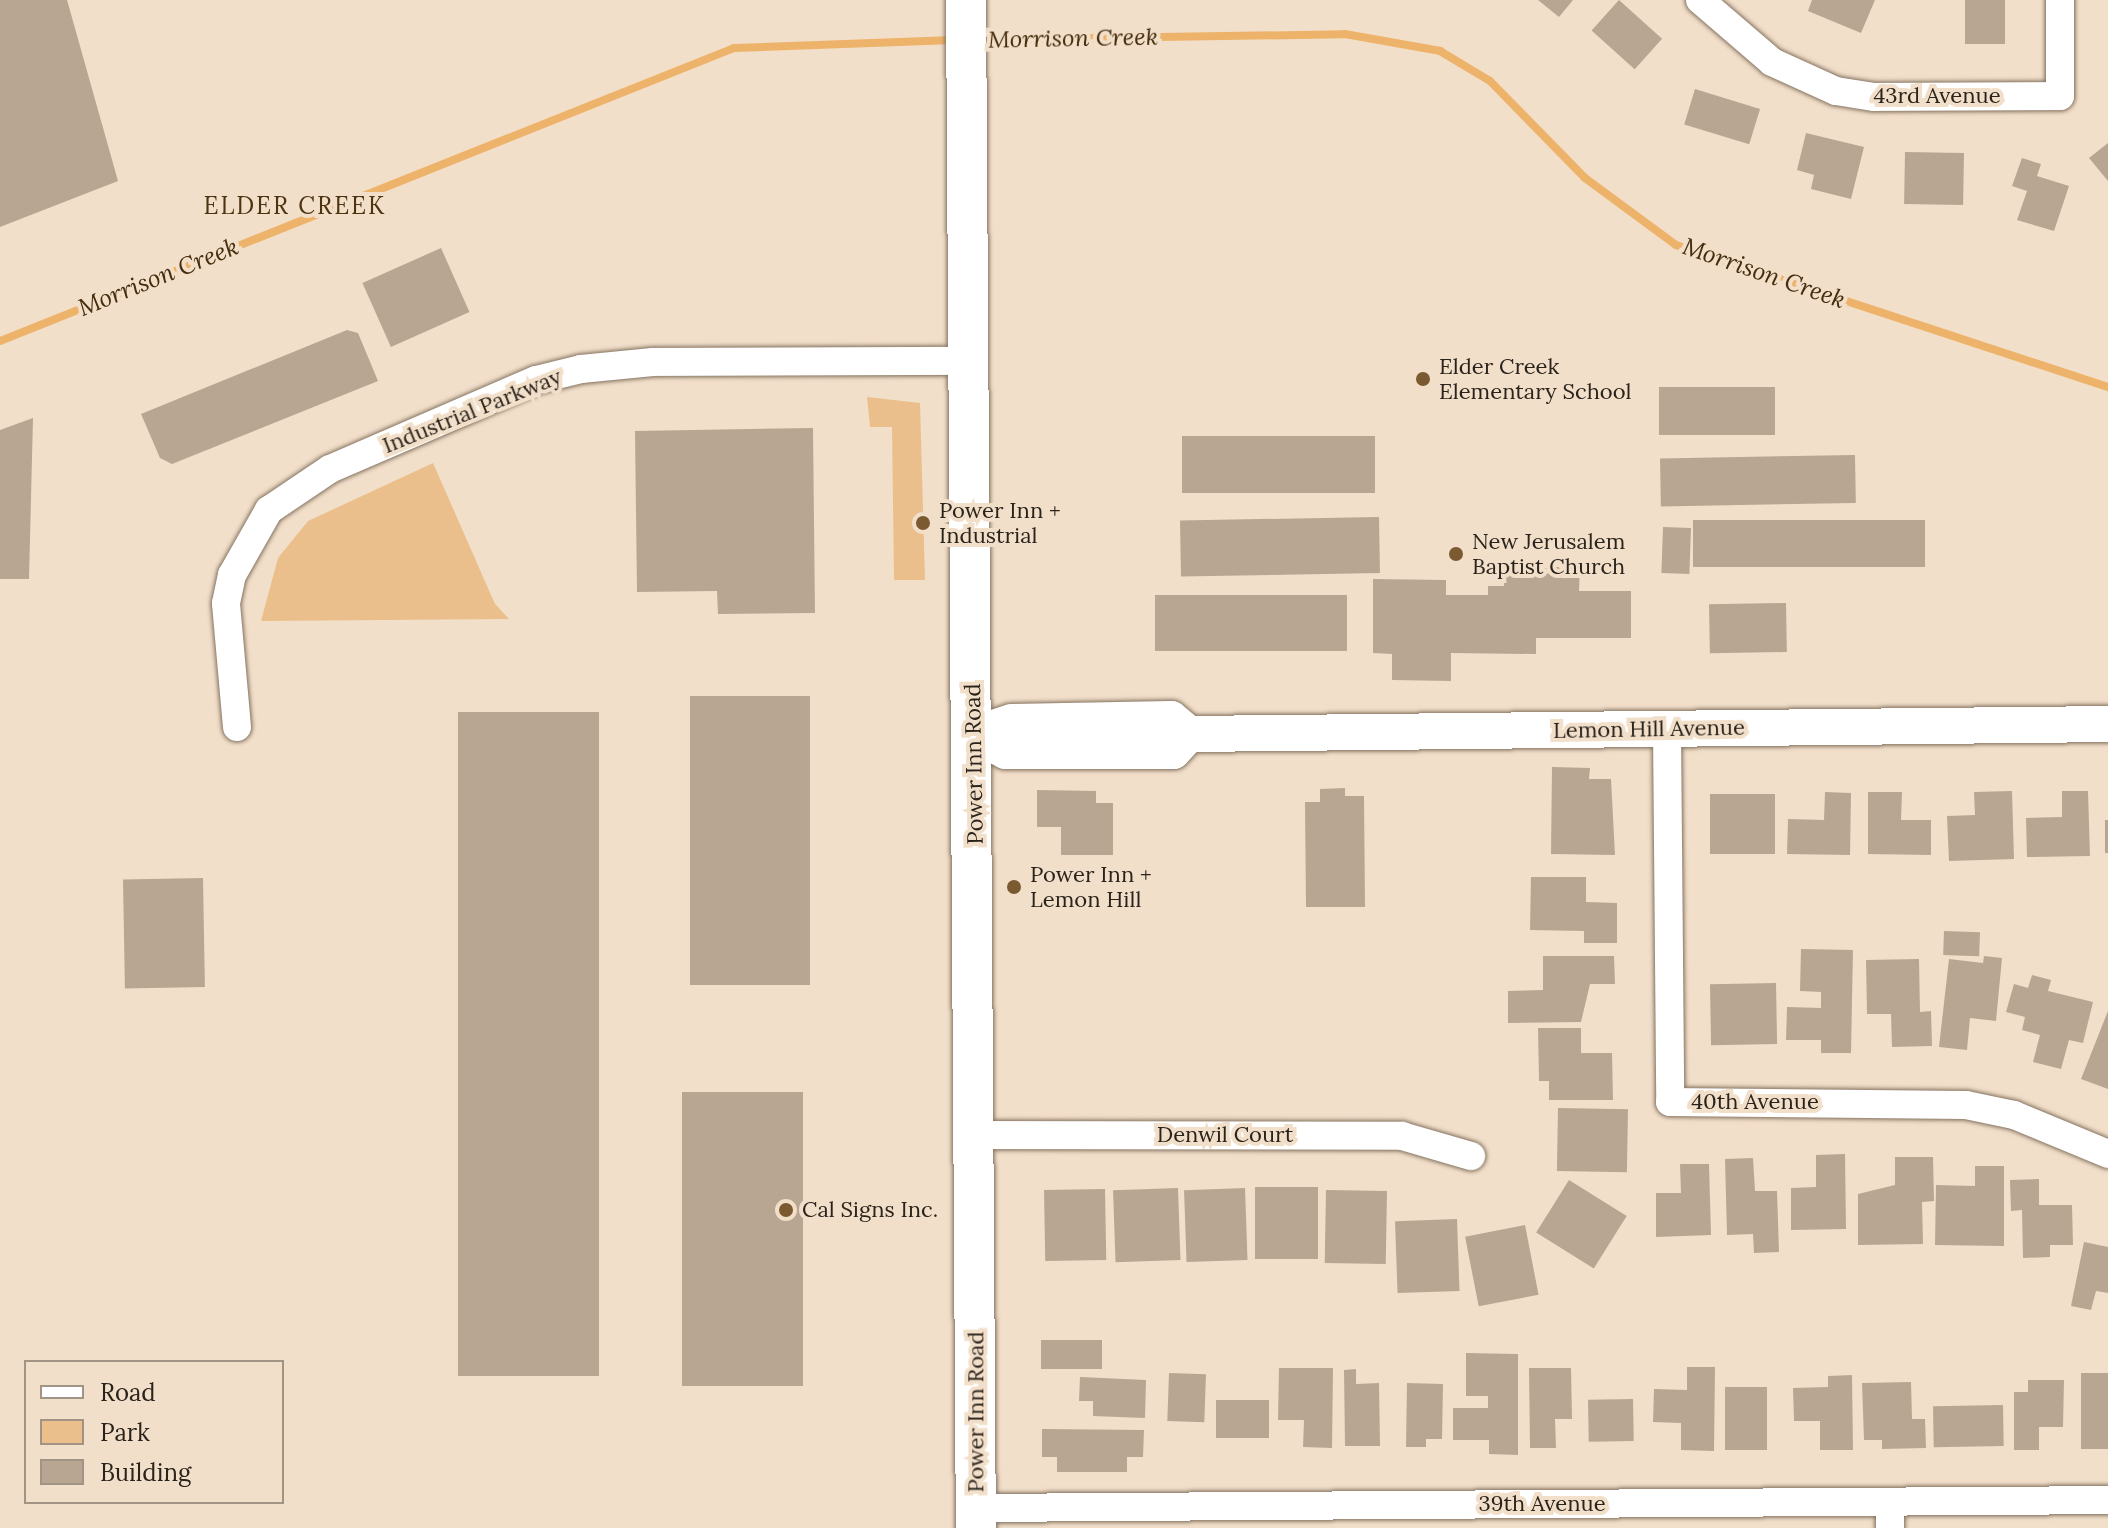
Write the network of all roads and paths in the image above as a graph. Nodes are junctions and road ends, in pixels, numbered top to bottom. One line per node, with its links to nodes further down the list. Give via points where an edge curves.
1 (966, 0): 4 (main road, Power Inn Road)
2 (1700, 0): 3 (street, 43rd Avenue, via 1772,62 1836,91 1875,97 2060,96)
3 (2060, 0)
4 (968, 361): 6 (street, Industrial Parkway, via 653,362 581,369 536,380 330,469 269,510 235,566 226,603); 8 (main road, Power Inn Road)
5 (2108, 724): 7 (street, Lemon Hill Avenue)
6 (237, 727)
7 (1667, 729): 8 (street, Lemon Hill Avenue, via 1189,734 1173,751 1006,751); 10 (street, 40th Avenue, via 1670,1102 1966,1105 2038,1123)
8 (975, 734): 9 (main road, Power Inn Road)
9 (975, 1135): 11 (street, Denwil Court, via 1402,1136); 14 (main road, Power Inn Road)
10 (2108, 1154)
11 (1471, 1156)
12 (2108, 1500): 13 (street, 39th Avenue)
13 (1890, 1515): 14 (street, 39th Avenue)
14 (976, 1518)

